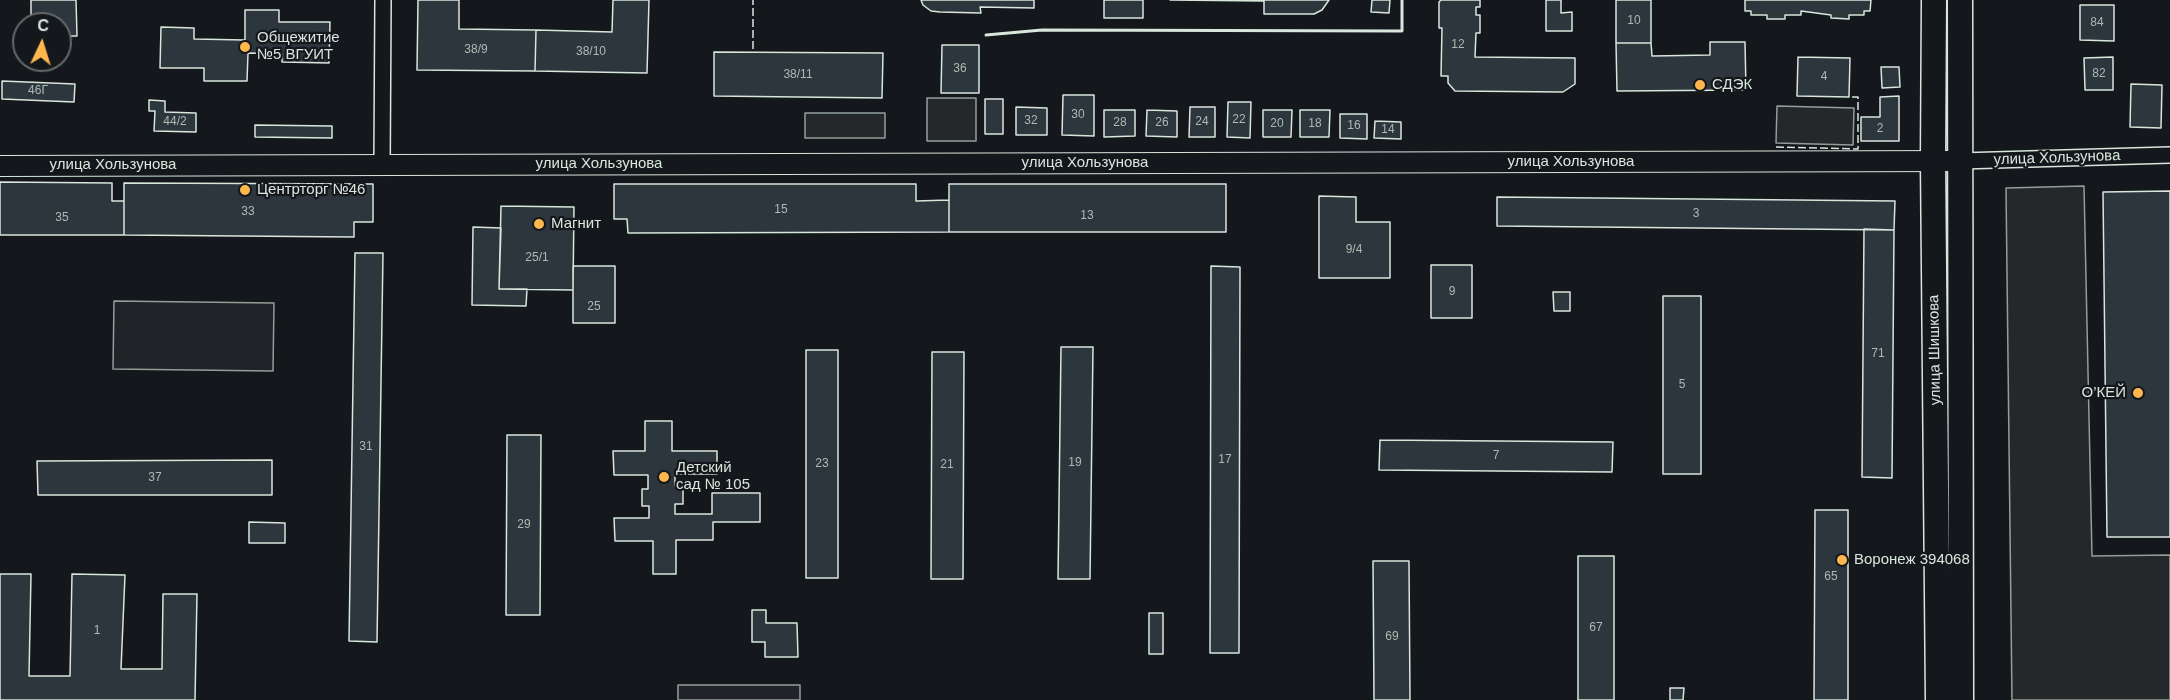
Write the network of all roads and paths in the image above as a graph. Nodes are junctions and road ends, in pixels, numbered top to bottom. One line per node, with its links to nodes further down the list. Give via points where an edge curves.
1 (383, 0): 7 (street)
2 (1934, 0): 5 (main road, улица Шишкова)
3 (1960, 0): 6 (main road, улица Шишкова)
4 (2170, 155): 6 (street, улица Хользунова)
5 (1933, 160): 6 (street, улица Хользунова); 7 (street, улица Хользунова); 9 (main road, улица Шишкова)
6 (1960, 161): 10 (main road, улица Шишкова)
7 (382, 165): 8 (street, улица Хользунова)
8 (0, 166)
9 (1938, 700)
10 (1961, 700)

